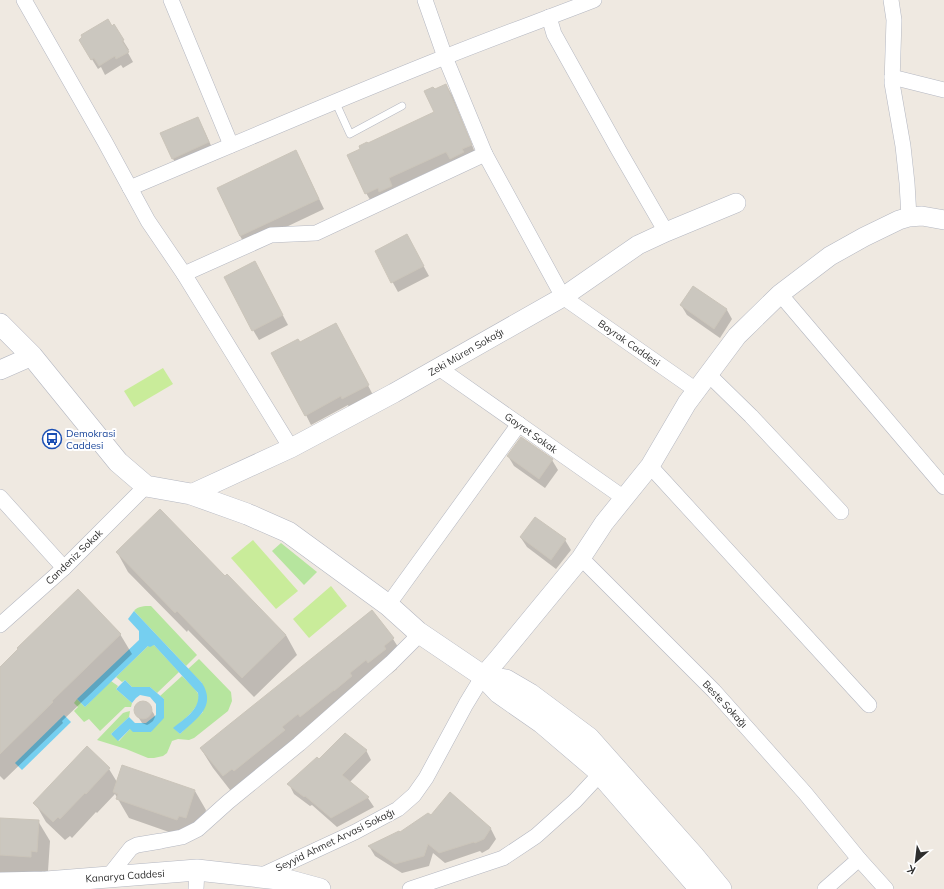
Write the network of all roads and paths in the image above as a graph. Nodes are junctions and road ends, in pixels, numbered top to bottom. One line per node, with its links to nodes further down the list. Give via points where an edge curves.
1 (24, 0): 15 (street)
2 (171, 0): 13 (street)
3 (425, 0): 8 (street)
4 (594, 0): 6 (street)
5 (892, 0): 9 (street)
6 (566, 5): 7 (street)
7 (549, 16): 8 (street); 19 (street, via 554,34)
8 (446, 57): 11 (street); 14 (street)
9 (892, 77): 10 (street); 17 (street, via 903,146)
10 (944, 90)
11 (335, 102): 12 (lane, via 350,134); 13 (street)
12 (402, 106)
13 (231, 145): 15 (street)
14 (485, 154): 20 (street, via 316,233 272,235); 22 (street)
15 (130, 188): 20 (street, via 148,221)
16 (736, 203): 19 (street, Zeki Müren Sokağı)
17 (909, 217): 18 (street, via 922,216); 21 (street, via 864,236 830,256)
18 (944, 220)
19 (666, 232): 22 (street, Zeki Müren Sokağı, via 638,245)
20 (184, 274): 30 (street)
21 (780, 294): 27 (street, via 737,336); 33 (street)
22 (562, 297): 25 (street, Zeki Müren Sokağı); 28 (street, Bayrak Caddesi)
23 (0, 324): 24 (main road)
24 (32, 356): 26 (street); 32 (main road, via 118,462)
25 (438, 368): 29 (street, Gayret Sokak); 30 (street, Zeki Müren Sokağı)
26 (0, 370)
27 (708, 374): 28 (street); 37 (street)
28 (696, 390): 31 (street)
29 (519, 424): 36 (street, Gayret Sokak); 40 (street)
30 (291, 448): 34 (street, Zeki Müren Sokağı)
31 (650, 466): 36 (street); 44 (street)
32 (146, 486): 34 (main road); 39 (street, Candeniz Sokak)
33 (944, 487)
34 (191, 494): 40 (main road, via 248,514 288,532)
35 (0, 497): 39 (street)
36 (624, 498): 38 (street)
37 (841, 512)
38 (580, 558): 43 (street); 46 (street, Beste Sokağı, via 714,691 805,793)
39 (64, 568): 41 (street, Candeniz Sokak)
40 (388, 605): 42 (main road)
41 (0, 625)
42 (418, 632): 43 (main road); 48 (street, via 413,641 391,663 198,829 182,837 131,848)
43 (483, 676): 45 (main road, via 499,693 542,723); 47 (street, Seyyid Ahmet Arvasi Sokağı, via 414,796 398,809 355,832); 55 (main road, via 506,680 530,694 589,738)
44 (870, 705)
45 (600, 774): 53 (street, via 536,836 503,858); 54 (main road)
46 (860, 860): 56 (street); 57 (street, Beste Sokağı)
47 (258, 877): 49 (main road, Kanarya Caddesi, via 225,873); 52 (main road, Kanarya Caddesi, via 287,880)
48 (108, 878): 49 (main road, Kanarya Caddesi); 51 (main road, Kanarya Caddesi)
49 (196, 880)
50 (0, 883): 51 (main road, Kanarya Caddesi)
51 (68, 885)
52 (320, 889)
53 (410, 889)
54 (700, 889)
55 (721, 889)
56 (825, 889)
57 (886, 889)

